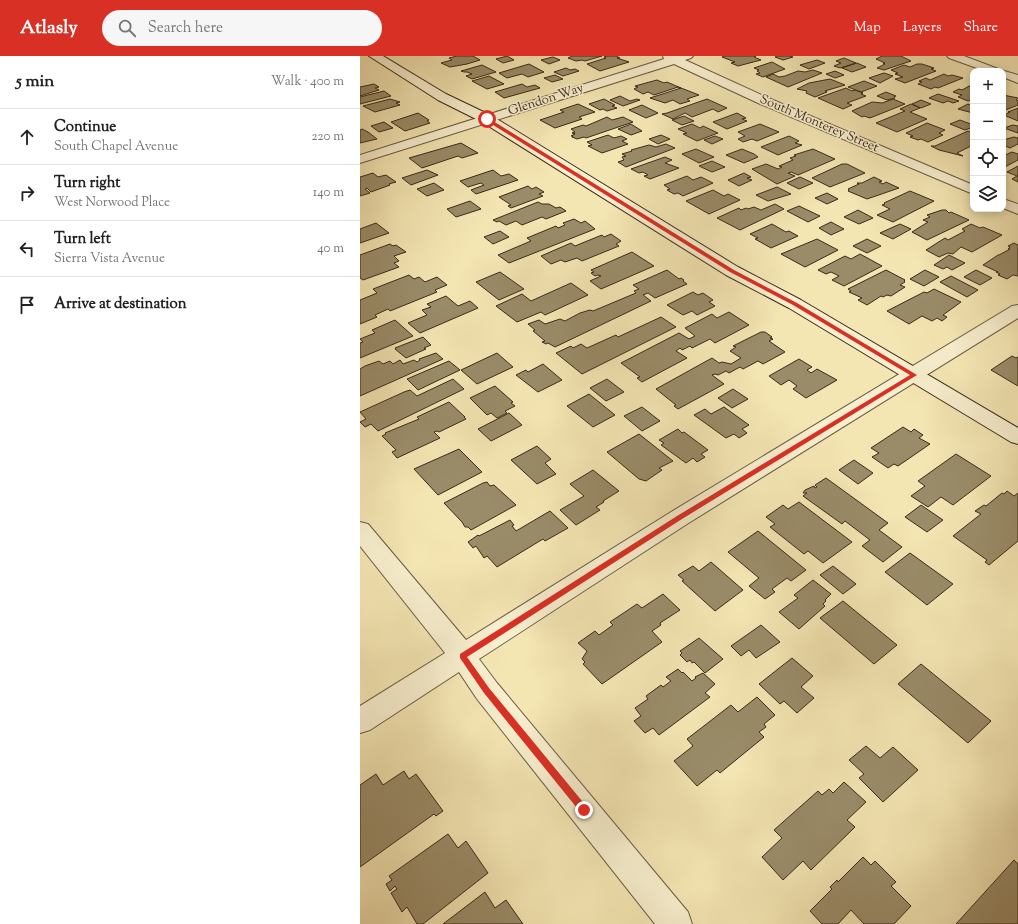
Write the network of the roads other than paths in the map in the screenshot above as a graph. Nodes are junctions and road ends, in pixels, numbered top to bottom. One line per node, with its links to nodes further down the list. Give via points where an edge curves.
1 (375, 56): 7 (street, via 442,96)
2 (953, 56): 4 (street)
3 (676, 57): 7 (street, Glendon Way); 9 (street, South Monterey Street, via 762,100)
4 (987, 68)
5 (1006, 74): 6 (street)
6 (1018, 78)
7 (487, 119): 8 (street, Glendon Way); 13 (street, via 732,271 795,304)
8 (360, 159)
9 (970, 189)
10 (1006, 204): 11 (street)
11 (1018, 209)
12 (1018, 310): 13 (street)
13 (914, 375): 14 (street); 16 (street, via 679,518)
14 (1018, 437)
15 (360, 530): 16 (street)
16 (462, 656): 17 (street); 18 (street, via 486,691)
17 (360, 721)
18 (676, 924)

